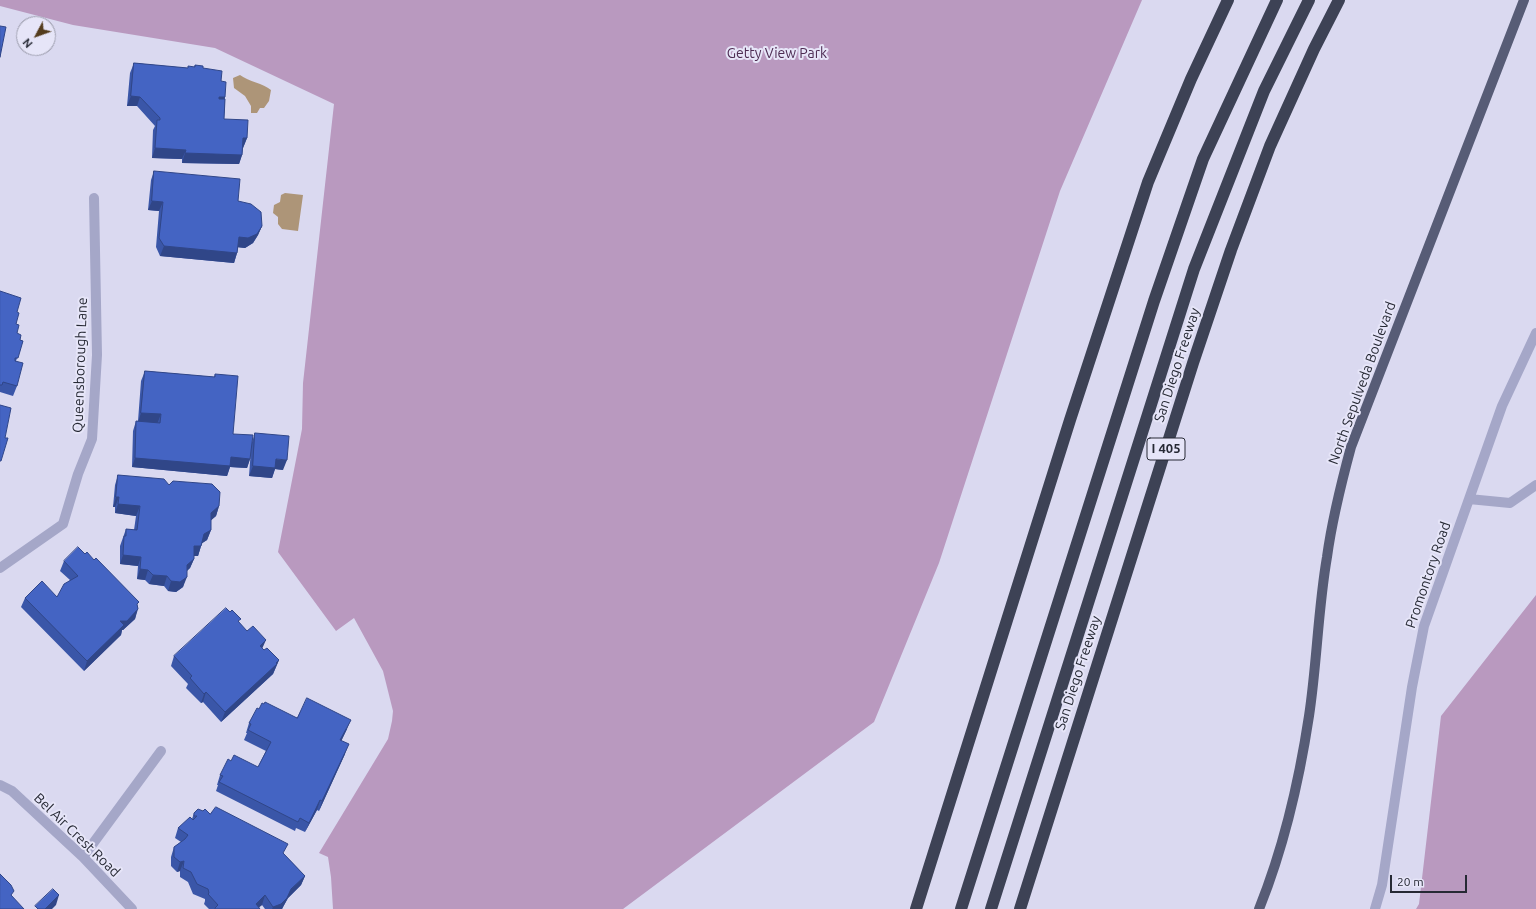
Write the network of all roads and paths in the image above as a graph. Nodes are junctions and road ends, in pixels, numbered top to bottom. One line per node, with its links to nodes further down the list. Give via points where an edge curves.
1 (1228, 0): 15 (highway, via 1191,79 1148,182)
2 (1277, 0): 16 (highway, via 1203,159 1154,302)
3 (1309, 0): 17 (highway, via 1264,91 1194,269)
4 (1339, 0): 18 (highway, San Diego Freeway / I 405, via 1314,48 1270,146 1231,250)
5 (1524, 0): 19 (main road, North Sepulveda Boulevard, via 1351,448 1336,501 1326,558 1309,715 1299,773 1284,836)
6 (94, 198): 10 (street, Queensborough Lane, via 97,355 92,439 63,524)
7 (1536, 333): 9 (street, Promontory Road, via 1502,406)
8 (1536, 485): 9 (street, via 1510,503)
9 (1469, 499): 20 (street, Promontory Road, via 1424,626 1412,687 1382,885)
10 (0, 568)
11 (160, 751): 13 (street)
12 (0, 785): 13 (street, Bel Air Crest Road, via 12,791)
13 (82, 857): 14 (street, Bel Air Crest Road)
14 (132, 909)
15 (916, 909)
16 (961, 909)
17 (991, 909)
18 (1020, 909)
19 (1260, 909)
20 (1375, 909)

